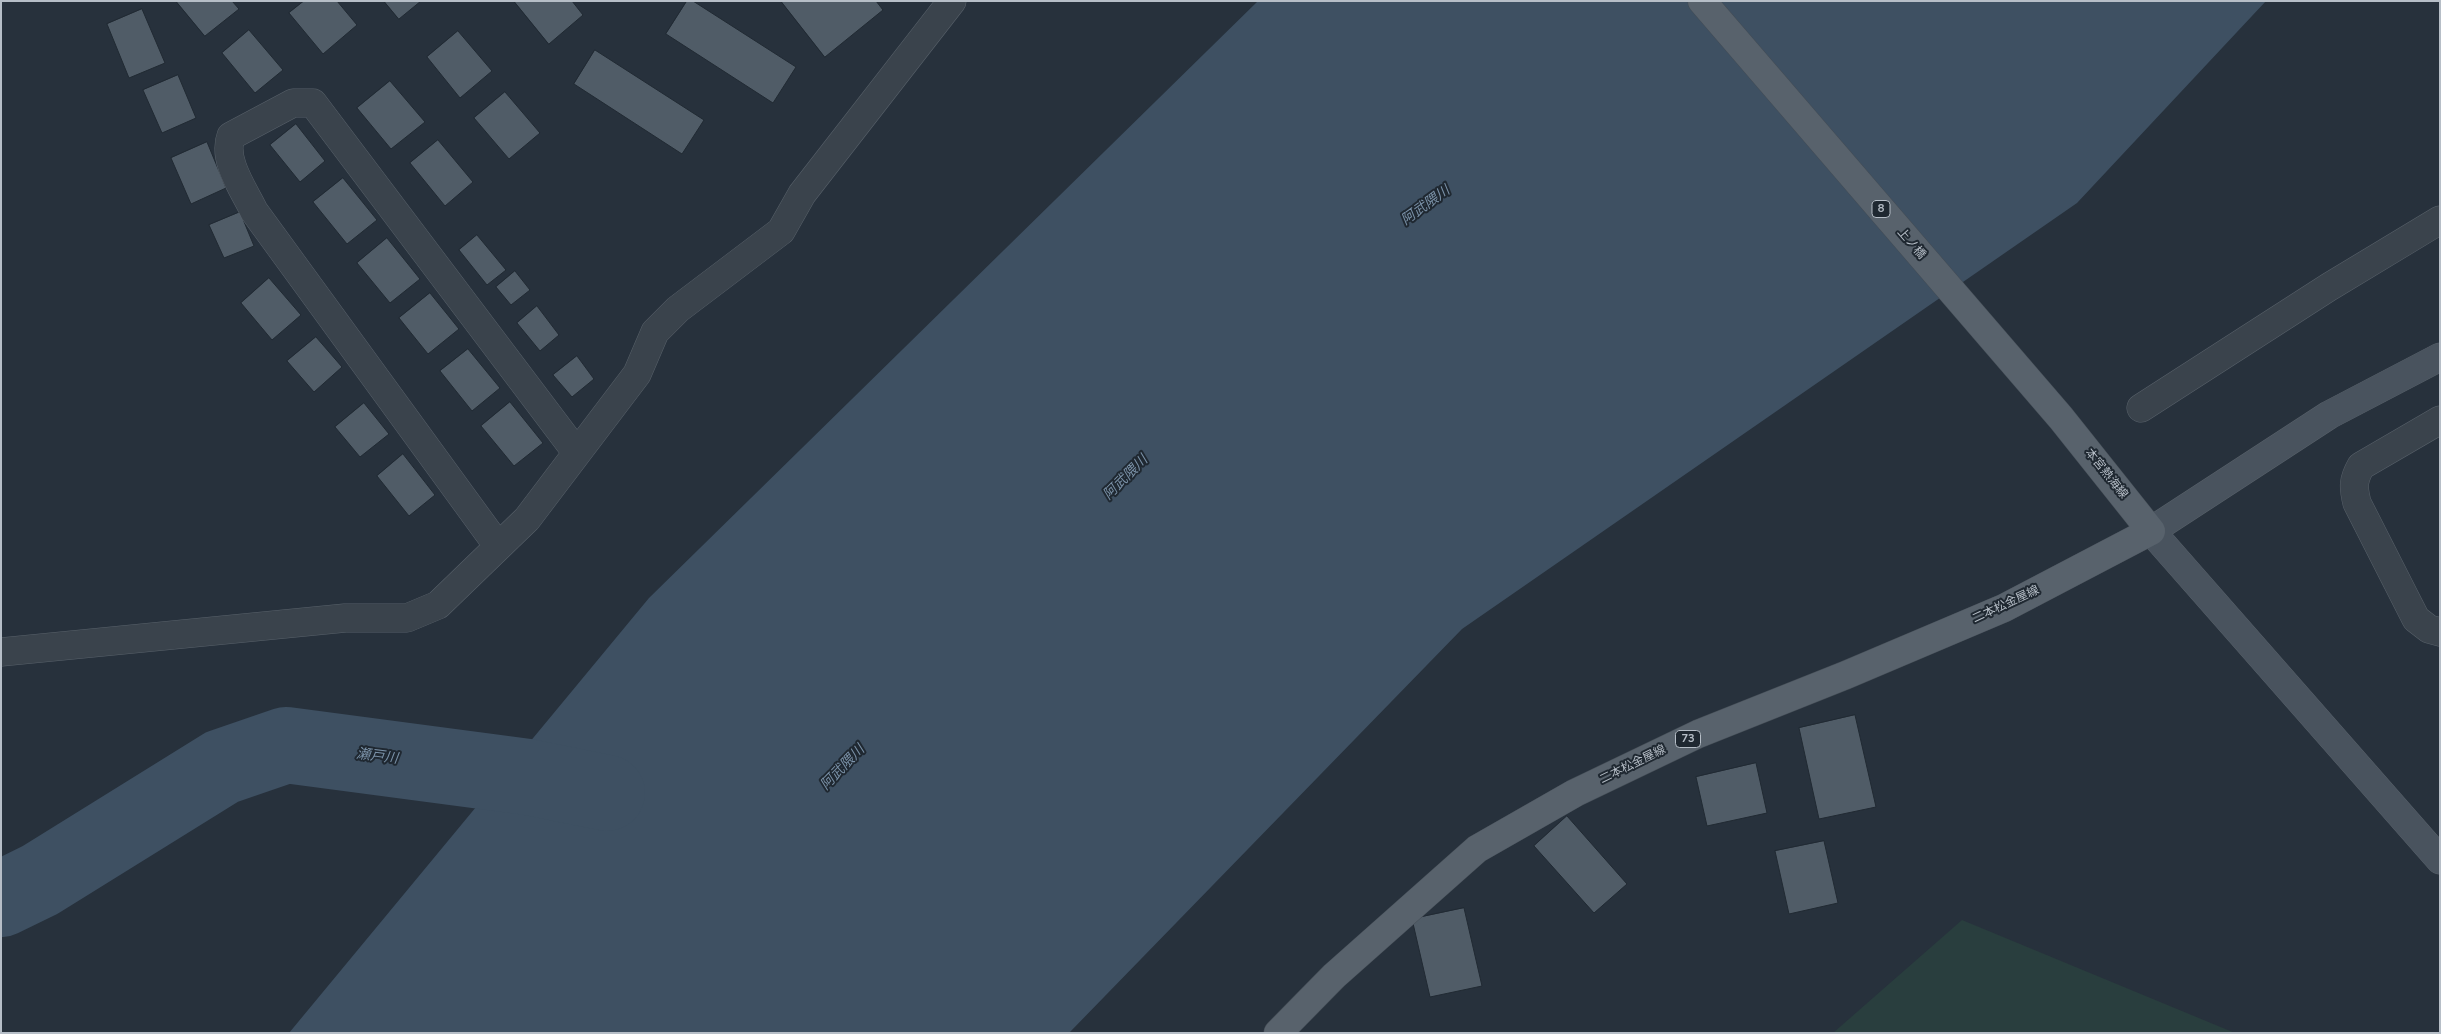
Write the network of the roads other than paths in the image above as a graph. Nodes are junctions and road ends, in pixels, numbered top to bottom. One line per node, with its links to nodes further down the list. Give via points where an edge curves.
1 (952, 1): 8 (street, via 802,194 781,231 678,309 655,332 637,374)
2 (1702, 1): 6 (main road, 上ノ橋 / 8)
3 (2440, 220): 5 (street)
4 (2440, 356): 9 (street, via 2329,415)
5 (2141, 408)
6 (2061, 418): 9 (main road, 本宮熱海線 / 8)
7 (2440, 420): 11 (street, via 2361,466 2353,488 2357,503 2416,619 2429,629)
8 (577, 453): 10 (street, via 527,519); 10 (street, via 312,103 293,103 231,136 229,157 254,211)
9 (2152, 531): 13 (street); 14 (main road, 二本松金屋線 / 73, via 2004,608 1698,734 1566,798 1477,849 1334,976)
10 (498, 546): 12 (street, via 438,605 407,618 344,618)
11 (2440, 632)
12 (1, 652)
13 (2440, 860)
14 (1278, 1033)

